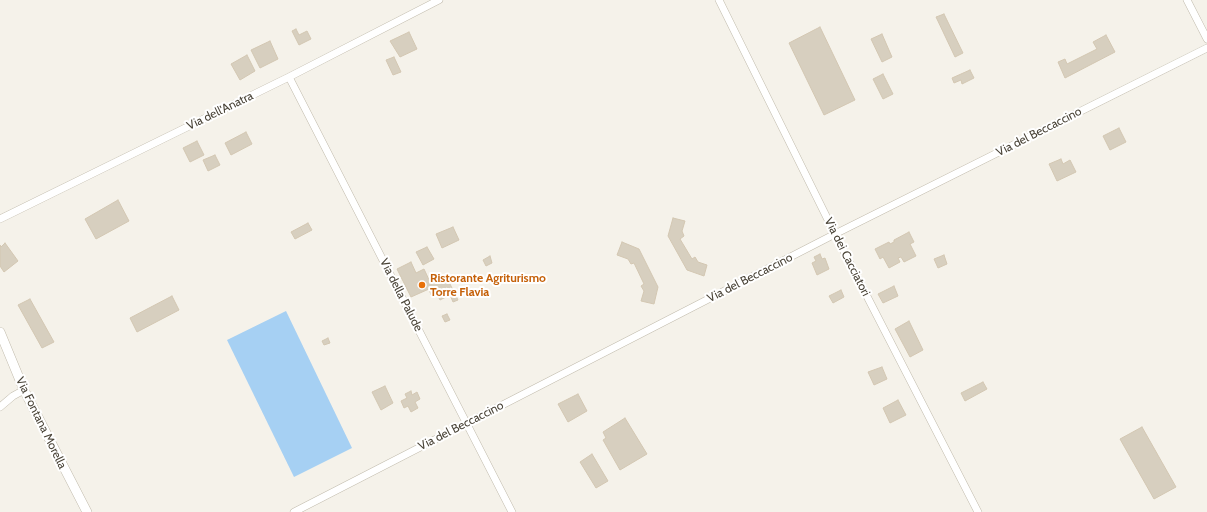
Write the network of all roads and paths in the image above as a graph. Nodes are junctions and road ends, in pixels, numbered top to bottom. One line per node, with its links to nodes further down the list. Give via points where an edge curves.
1 (439, 0): 6 (street, Via dell'Anatra)
2 (719, 0): 8 (street, Via dei Cacciatori)
3 (1187, 0): 4 (street)
4 (1207, 39)
5 (1207, 48): 8 (street, Via del Beccaccino)
6 (289, 77): 7 (street, Via dell'Anatra); 12 (street, Via della Palude)
7 (0, 219)
8 (835, 234): 12 (street, Via del Beccaccino); 16 (street, Via dei Cacciatori)
9 (0, 332): 10 (street, Via Fontana Morella)
10 (24, 390): 11 (street); 13 (street, Via Fontana Morella)
11 (0, 408)
12 (467, 423): 14 (street, Via del Beccaccino); 15 (street, Via della Palude)
13 (86, 512)
14 (294, 512)
15 (512, 512)
16 (978, 512)

